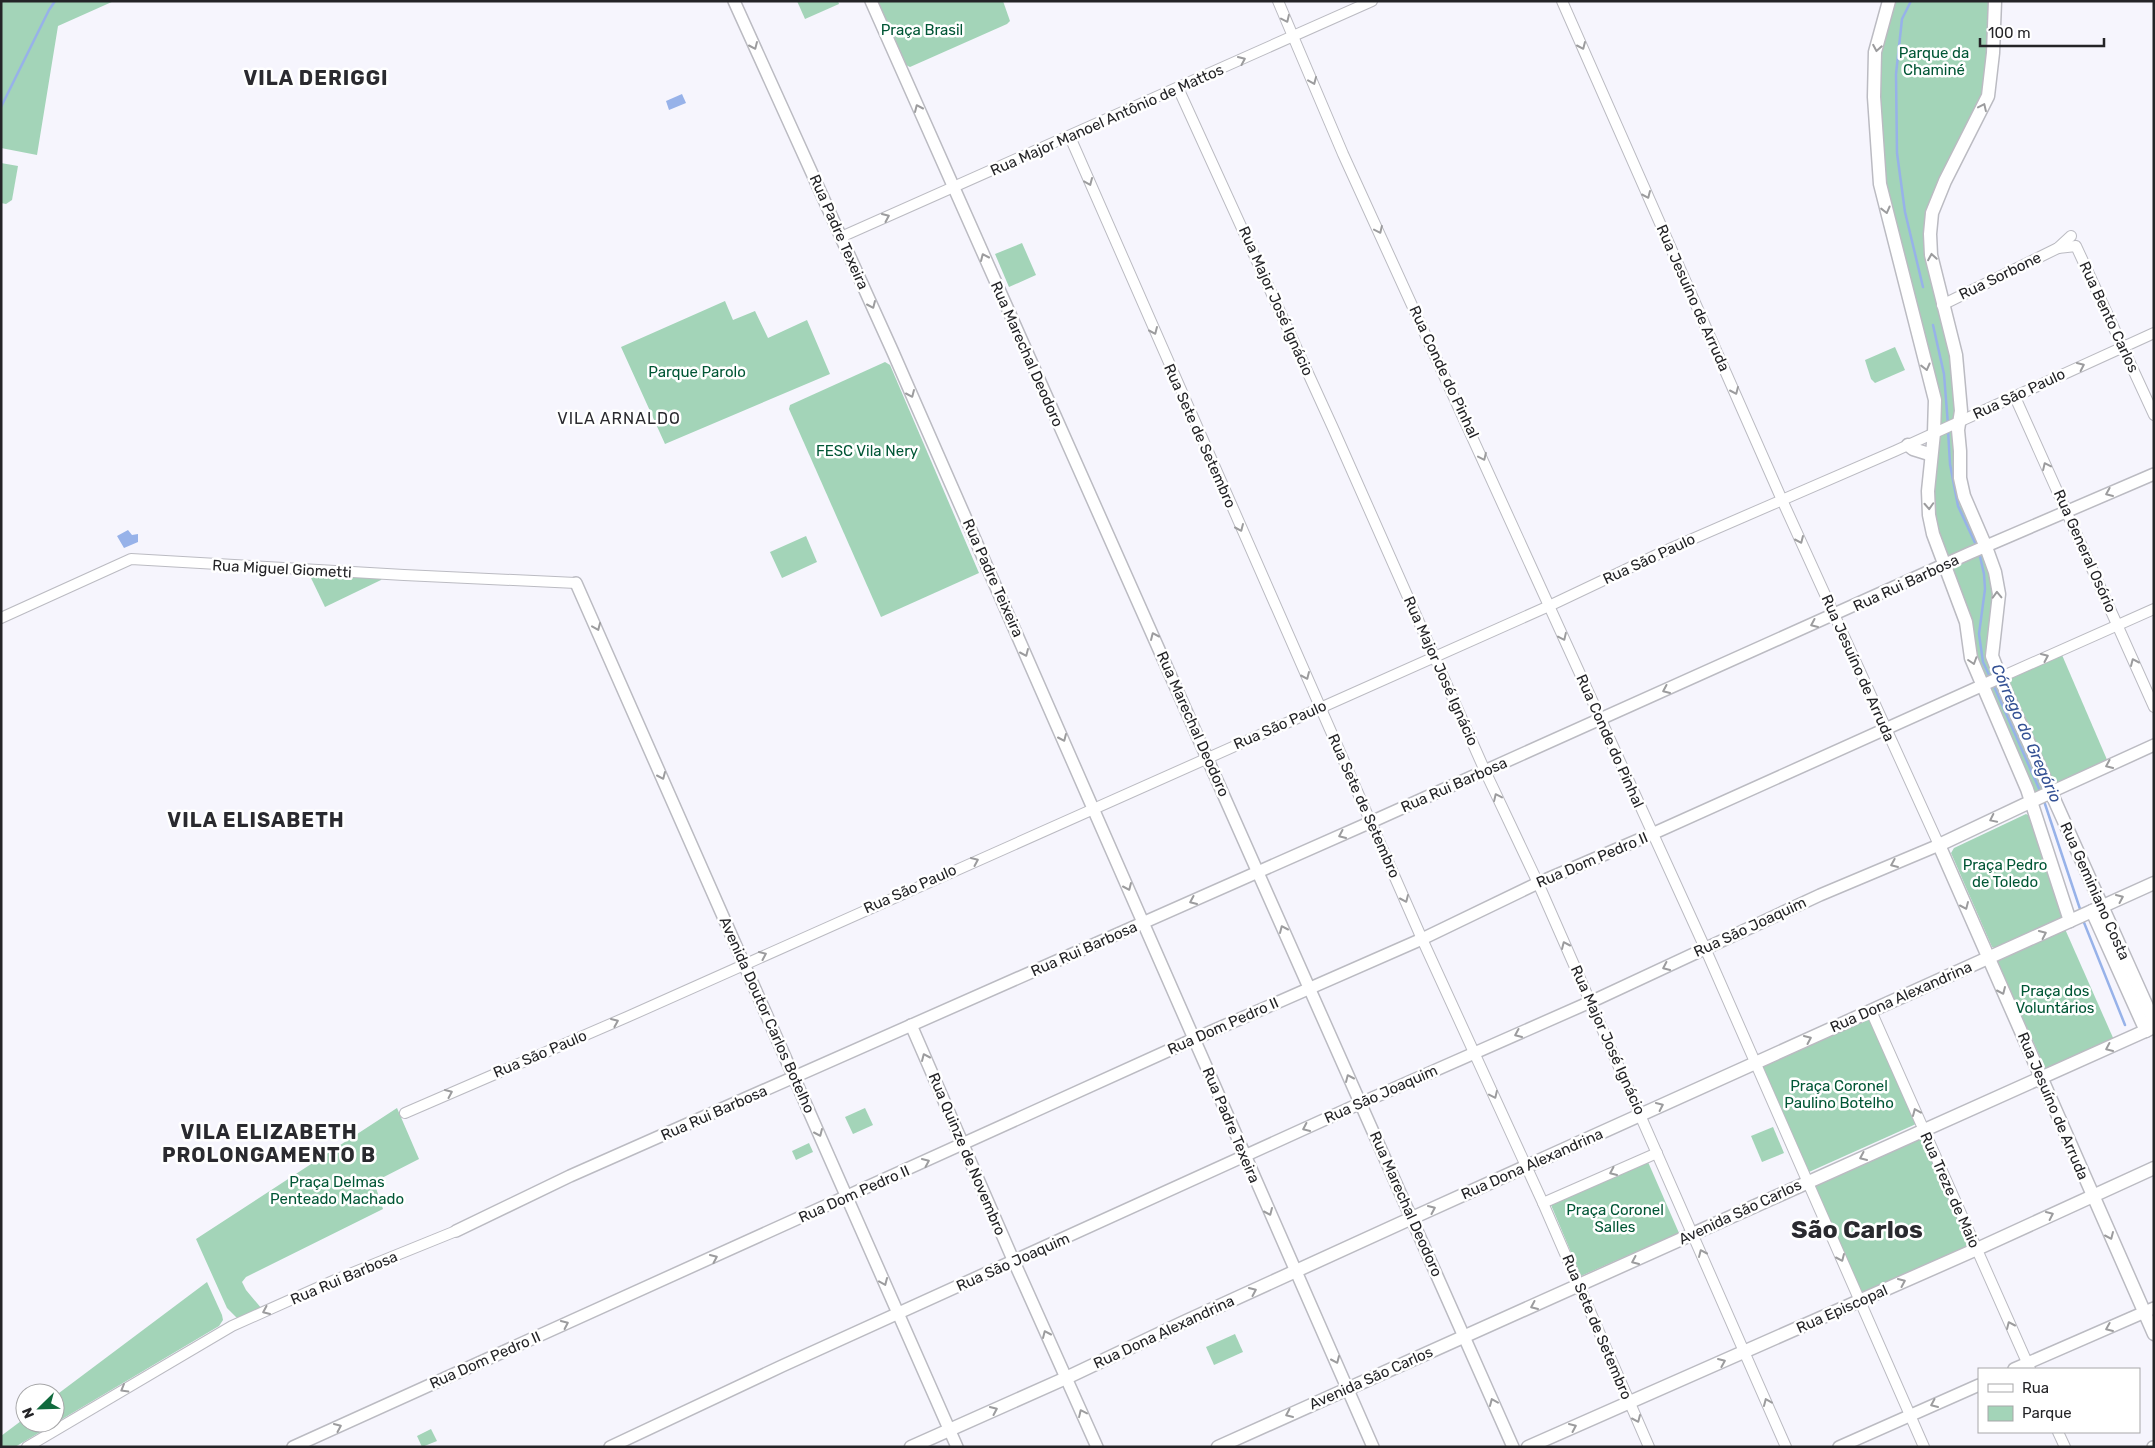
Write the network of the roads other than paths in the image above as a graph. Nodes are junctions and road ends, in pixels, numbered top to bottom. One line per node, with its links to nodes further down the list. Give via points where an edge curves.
1 (734, 1): 13 (main road, Rua Padre Texeira, one-way to 13)
2 (871, 1): 11 (main road, Rua Marechal Deodoro, one-way to 2)
3 (1278, 1): 8 (street, Rua Conde do Pinhal, one-way to 8)
4 (1372, 1): 8 (street, Rua Major Manoel Antônio de Mattos)
5 (1562, 1): 27 (street, Rua Jesuíno de Arruda, one-way to 27)
6 (1889, 1): 22 (main road, one-way to 22, via 1876,52 1874,97 1880,184 1935,400)
7 (1995, 1): 16 (main road, one-way to 7, via 1931,255 1932,213 1988,96)
8 (1294, 36): 9 (street, Rua Major Manoel Antônio de Mattos, one-way to 8); 32 (street, Rua Conde do Pinhal, one-way to 32, via 1344,154)
9 (1178, 88): 10 (street, Rua Major Manoel Antônio de Mattos); 37 (street, Rua Major José Ignácio)
10 (1070, 137): 11 (street, Rua Major Manoel Antônio de Mattos); 40 (street, Rua Sete de Setembro, one-way to 40)
11 (954, 187): 13 (street, Rua Major Manoel Antônio de Mattos, one-way to 11); 45 (main road, Rua Marechal Deodoro, one-way to 11)
12 (2072, 236): 15 (street, Rua Sorbone)
13 (841, 237): 25 (main road, Rua Padre Texeira, one-way to 25)
14 (2076, 246): 15 (street, Rua Sorbone); 18 (street, Rua Bento Carlos)
15 (2058, 248): 16 (street, Rua Sorbone)
16 (1942, 305): 21 (main road, via 1956,355)
17 (2154, 333): 18 (street, Rua São Paulo)
18 (2122, 347): 19 (street, Rua São Paulo, one-way to 18); 20 (street, Rua Bento Carlos)
19 (2014, 397): 21 (street, Rua São Paulo); 28 (street, Rua General Osório, one-way to 19)
20 (2154, 415)
21 (1959, 422): 22 (street, Rua São Paulo); 29 (main road, via 1960,478)
22 (1937, 431): 23 (street, Rua São Paulo); 24 (main road)
23 (1908, 445): 24 (main road); 27 (street, Rua São Paulo)
24 (1930, 457): 30 (main road, one-way to 30, via 1929,515)
25 (942, 464): 39 (main road, Rua Padre Teixeira, one-way to 39)
26 (2154, 474): 28 (main road, Rua Rui Barbosa, one-way to 28)
27 (1782, 500): 32 (street, Rua São Paulo); 34 (street, Rua Jesuíno de Arruda, one-way to 34)
28 (2067, 511): 29 (main road, Rua Rui Barbosa); 36 (street, Rua General Osório)
29 (1985, 547): 30 (main road, Rua Rui Barbosa); 38 (main road, one-way to 29, via 1998,594 1995,572)
30 (1945, 566): 34 (main road, Rua Rui Barbosa); 38 (main road, one-way to 38, via 1966,622 1971,658)
31 (576, 583): 35 (street, Rua Miguel Giometti, via 130,559); 60 (main road, Avenida Doutor Carlos Botelho, one-way to 60)
32 (1549, 606): 37 (street, Rua São Paulo); 42 (street, Rua Conde do Pinhal, one-way to 42)
33 (2154, 609): 36 (street, Rua Dom Pedro II)
34 (1834, 615): 42 (main road, Rua Rui Barbosa, one-way to 42); 43 (street, Rua Jesuíno de Arruda)
35 (1, 618)
36 (2118, 625): 38 (street, Rua Dom Pedro II, one-way to 36); 41 (street, Rua General Osório, one-way to 36)
37 (1434, 656): 40 (street, Rua São Paulo); 46 (street, Rua Major José Ignácio)
38 (1992, 681): 43 (main road, Rua Dom Pedro II); 47 (main road, Rua Geminiano Costa); 47 (main road)
39 (1043, 693): 48 (main road, Rua Padre Texeira, one-way to 48)
40 (1320, 707): 45 (street, Rua São Paulo); 49 (street, Rua Sete de Setembro)
41 (2154, 707)
42 (1601, 719): 46 (main road, Rua Rui Barbosa); 50 (street, Rua Conde do Pinhal)
43 (1884, 728): 50 (main road, Rua Dom Pedro II); 51 (street, Rua Jesuíno de Arruda)
44 (2154, 745): 47 (main road, Rua São Joaquim, one-way to 47)
45 (1208, 757): 48 (street, Rua São Paulo); 52 (main road, Rua Marechal Deodoro)
46 (1484, 771): 49 (main road, Rua Rui Barbosa); 54 (street, Rua Major José Ignácio, one-way to 46)
47 (2041, 796): 51 (main road, Rua São Joaquim, one-way to 51); 55 (main road, Rua Geminiano Costa); 55 (main road)
48 (1094, 809): 56 (main road, Rua Padre Texeira, one-way to 56); 60 (street, Rua São Paulo, one-way to 48)
49 (1371, 822): 52 (main road, Rua Rui Barbosa, one-way to 52); 57 (street, Rua Sete de Setembro, one-way to 57)
50 (1652, 834): 54 (main road, Rua Dom Pedro II); 58 (street, Rua Conde do Pinhal)
51 (1939, 845): 58 (main road, Rua São Joaquim, one-way to 58); 59 (main road, Rua Jesuíno de Arruda, one-way to 59)
52 (1258, 872): 56 (main road, Rua Rui Barbosa, one-way to 56); 61 (main road, Rua Marechal Deodoro, one-way to 52)
53 (2154, 883): 55 (main road, Rua Dona Alexandrina, one-way to 53)
54 (1538, 884): 57 (main road, Rua Dom Pedro II); 62 (street, Rua Major José Ignácio, one-way to 54)
55 (2085, 914): 59 (main road, Rua Dona Alexandrina, one-way to 55); 65 (main road, Rua Geminiano Costa)
56 (1143, 923): 64 (main road, Rua Rui Barbosa); 66 (main road, Rua Padre Texeira)
57 (1422, 939): 61 (main road, Rua Dom Pedro II); 67 (street, Rua Sete de Setembro)
58 (1705, 948): 62 (main road, Rua São Joaquim, one-way to 62); 68 (street, Rua Conde do Pinhal)
59 (1988, 958): 63 (main road, Rua Dona Alexandrina); 70 (main road, Rua Jesuíno de Arruda, one-way to 70)
60 (744, 964): 69 (main road, Avenida Doutor Carlos Botelho); 72 (street, Rua São Paulo, one-way to 60)
61 (1309, 988): 66 (main road, Rua Dom Pedro II); 71 (main road, Rua Marechal Deodoro, one-way to 61)
62 (1590, 1001): 67 (main road, Rua São Joaquim, one-way to 67); 73 (street, Rua Major José Ignácio)
63 (1871, 1011): 68 (main road, Rua Dona Alexandrina, one-way to 63); 74 (street, Rua Treze de Maio, one-way to 63)
64 (911, 1025): 69 (main road, Rua Rui Barbosa); 75 (main road, Rua Quinze de Novembro, one-way to 64)
65 (2151, 1027): 70 (main road, Avenida São Carlos, one-way to 70)
66 (1194, 1039): 75 (main road, Rua Dom Pedro II); 77 (main road, Rua Padre Texeira)
67 (1474, 1053): 71 (main road, Rua São Joaquim); 78 (street, Rua Sete de Setembro, one-way to 78)
68 (1755, 1062): 73 (main road, Rua Dona Alexandrina, one-way to 68); 80 (street, Rua Conde do Pinhal)
69 (794, 1077): 82 (main road, Avenida Doutor Carlos Botelho, one-way to 82); 85 (main road, Rua Rui Barbosa)
70 (2040, 1079): 74 (main road, Avenida São Carlos); 81 (main road, Rua Jesuíno de Arruda)
71 (1361, 1103): 77 (main road, Rua São Joaquim, one-way to 77); 84 (main road, Rua Marechal Deodoro)
72 (405, 1113)
73 (1641, 1115): 76 (street, Rua Major José Ignácio); 78 (main road, Rua Dona Alexandrina)
74 (1924, 1130): 80 (main road, Avenida São Carlos, one-way to 80); 87 (street, Rua Treze de Maio)
75 (964, 1145): 82 (main road, Rua Dom Pedro II, one-way to 75); 88 (main road, Rua Quinze de Novembro)
76 (1657, 1153): 83 (street, one-way to 83); 86 (street, Rua Major José Ignácio)
77 (1245, 1157): 88 (main road, Rua São Joaquim); 89 (main road, Rua Padre Texeira, one-way to 89)
78 (1527, 1167): 83 (street, Rua Sete de Setembro); 84 (main road, Rua Dona Alexandrina, one-way to 78)
79 (2154, 1168): 81 (main road, Rua Episcopal)
80 (1807, 1182): 86 (main road, Avenida São Carlos); 91 (street, Rua Conde do Pinhal, one-way to 91)
81 (2092, 1196): 87 (main road, Rua Episcopal, one-way to 81); 92 (main road, Rua Jesuíno de Arruda, one-way to 92)
82 (848, 1197): 93 (main road, Avenida Doutor Carlos Botelho, one-way to 93); 106 (main road, Rua Dom Pedro II, one-way to 82)
83 (1543, 1203): 90 (street, Rua Sete de Setembro)
84 (1412, 1218): 89 (main road, Rua Dona Alexandrina); 95 (main road, Rua Marechal Deodoro)
85 (456, 1230): 105 (street, Rua Rui Barbosa, one-way to 105, via 232,1326)
86 (1694, 1234): 90 (main road, Avenida São Carlos, one-way to 90); 96 (street, Rua Major José Ignácio, one-way to 86)
87 (1977, 1249): 91 (main road, Rua Episcopal, one-way to 87); 97 (street, Rua Treze de Maio, one-way to 87)
88 (1014, 1262): 93 (main road, Rua São Joaquim); 98 (main road, Rua Quinze de Novembro, one-way to 88)
89 (1296, 1271): 98 (main road, Rua Dona Alexandrina, one-way to 89); 100 (main road, Rua Padre Texeira, one-way to 100)
90 (1578, 1286): 95 (main road, Avenida São Carlos, one-way to 95); 101 (street, Rua Sete de Setembro)
91 (1860, 1301): 96 (main road, Rua Episcopal); 102 (street, Rua Conde do Pinhal)
92 (2149, 1310): 94 (main road, Rua Jesuíno de Arruda); 97 (main road, one-way to 97)
93 (898, 1314): 103 (main road, Avenida Doutor Carlos Botelho); 107 (main road, Rua São Joaquim)
94 (2154, 1334)
95 (1465, 1337): 100 (main road, Avenida São Carlos); 113 (main road, Rua Marechal Deodoro, one-way to 95)
96 (1746, 1352): 101 (main road, Rua Episcopal, one-way to 96); 116 (street, Rua Major José Ignácio, one-way to 96)
97 (2029, 1366)
98 (1066, 1378): 103 (main road, Rua Dona Alexandrina, one-way to 98); 110 (main road, Rua Quinze de Novembro, one-way to 98)
99 (1978, 1385): 102 (main road, one-way to 102)
100 (1348, 1388): 111 (main road, Avenida São Carlos, one-way to 111); 112 (main road, Rua Padre Texeira)
101 (1630, 1402): 114 (main road, Rua Episcopal, one-way to 101); 115 (street, Rua Sete de Setembro, one-way to 115)
102 (1910, 1415): 117 (main road); 118 (street, Rua Conde do Pinhal)
103 (949, 1430): 108 (main road, Rua Dona Alexandrina); 109 (main road, Avenida Doutor Carlos Botelho)
104 (2058, 1433): 119 (street)
105 (27, 1447)
106 (293, 1447)
107 (610, 1447)
108 (911, 1447)
109 (957, 1447)
110 (1097, 1447)
111 (1218, 1447)
112 (1373, 1447)
113 (1513, 1447)
114 (1528, 1447)
115 (1649, 1447)
116 (1786, 1447)
117 (1839, 1447)
118 (1924, 1447)
119 (2065, 1447)

